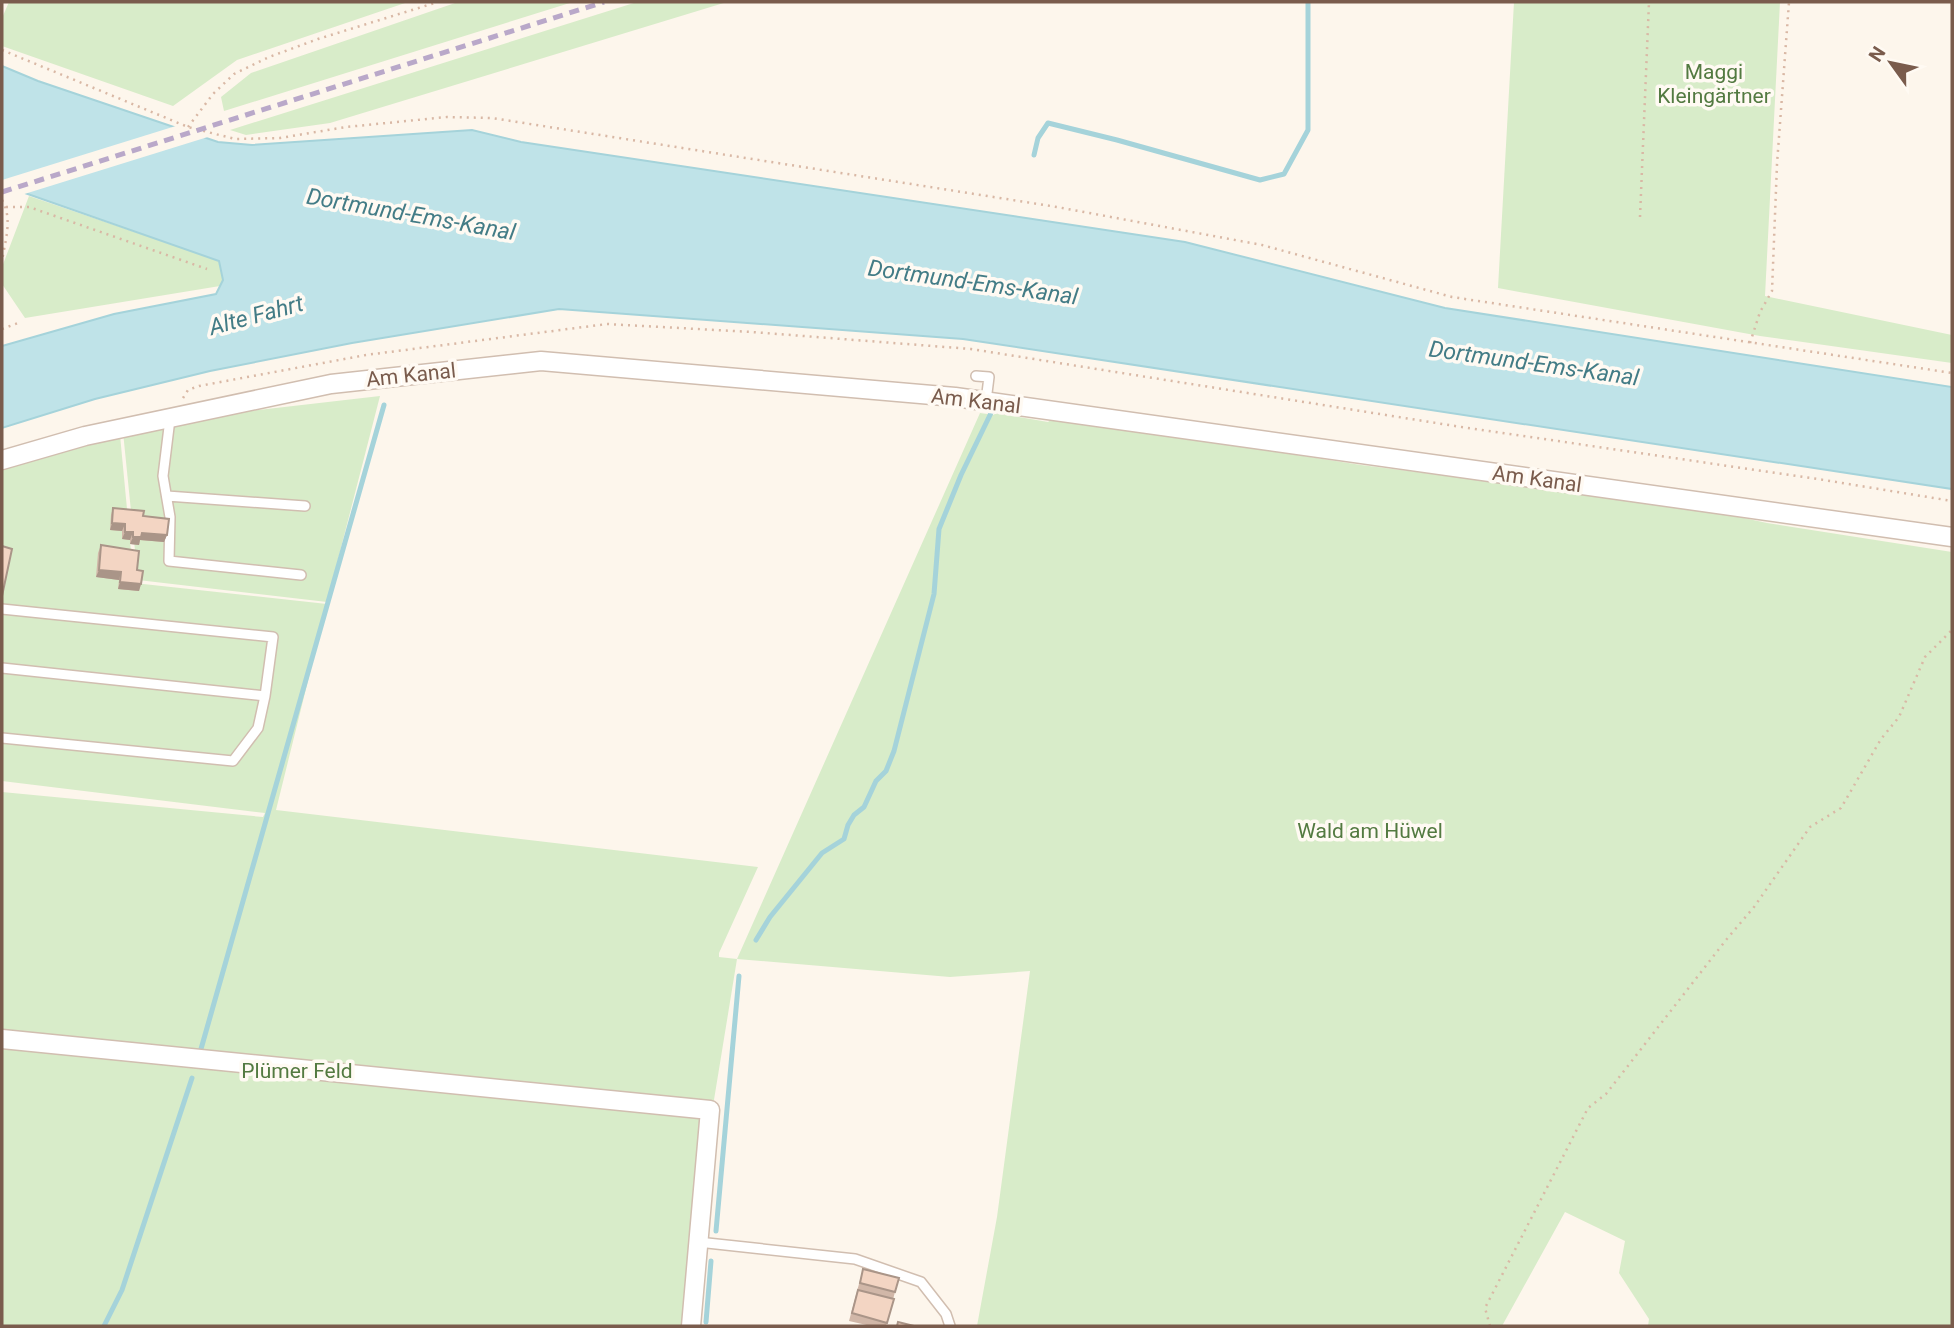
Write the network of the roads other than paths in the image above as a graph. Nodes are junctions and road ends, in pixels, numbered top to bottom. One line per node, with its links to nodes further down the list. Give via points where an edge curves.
1 (976, 376): 2 (lane, via 989,377)
2 (986, 401): 3 (street, Am Kanal, via 541,361 331,384); 7 (street, Am Kanal)
3 (170, 419): 4 (street, Am Kanal, via 85,436); 5 (lane, via 163,476)
4 (2, 460)
5 (167, 496): 6 (lane); 8 (lane, via 169,561)
6 (305, 506)
7 (1952, 537)
8 (301, 575)
9 (2, 610): 11 (lane, via 273,637)
10 (2, 668): 11 (lane)
11 (265, 696): 12 (lane, via 258,728 233,761)
12 (2, 738)
13 (2, 1039): 14 (street, via 710,1110)
14 (698, 1242): 15 (street); 16 (lane, via 855,1259 921,1282)
15 (691, 1326)
16 (950, 1326)

